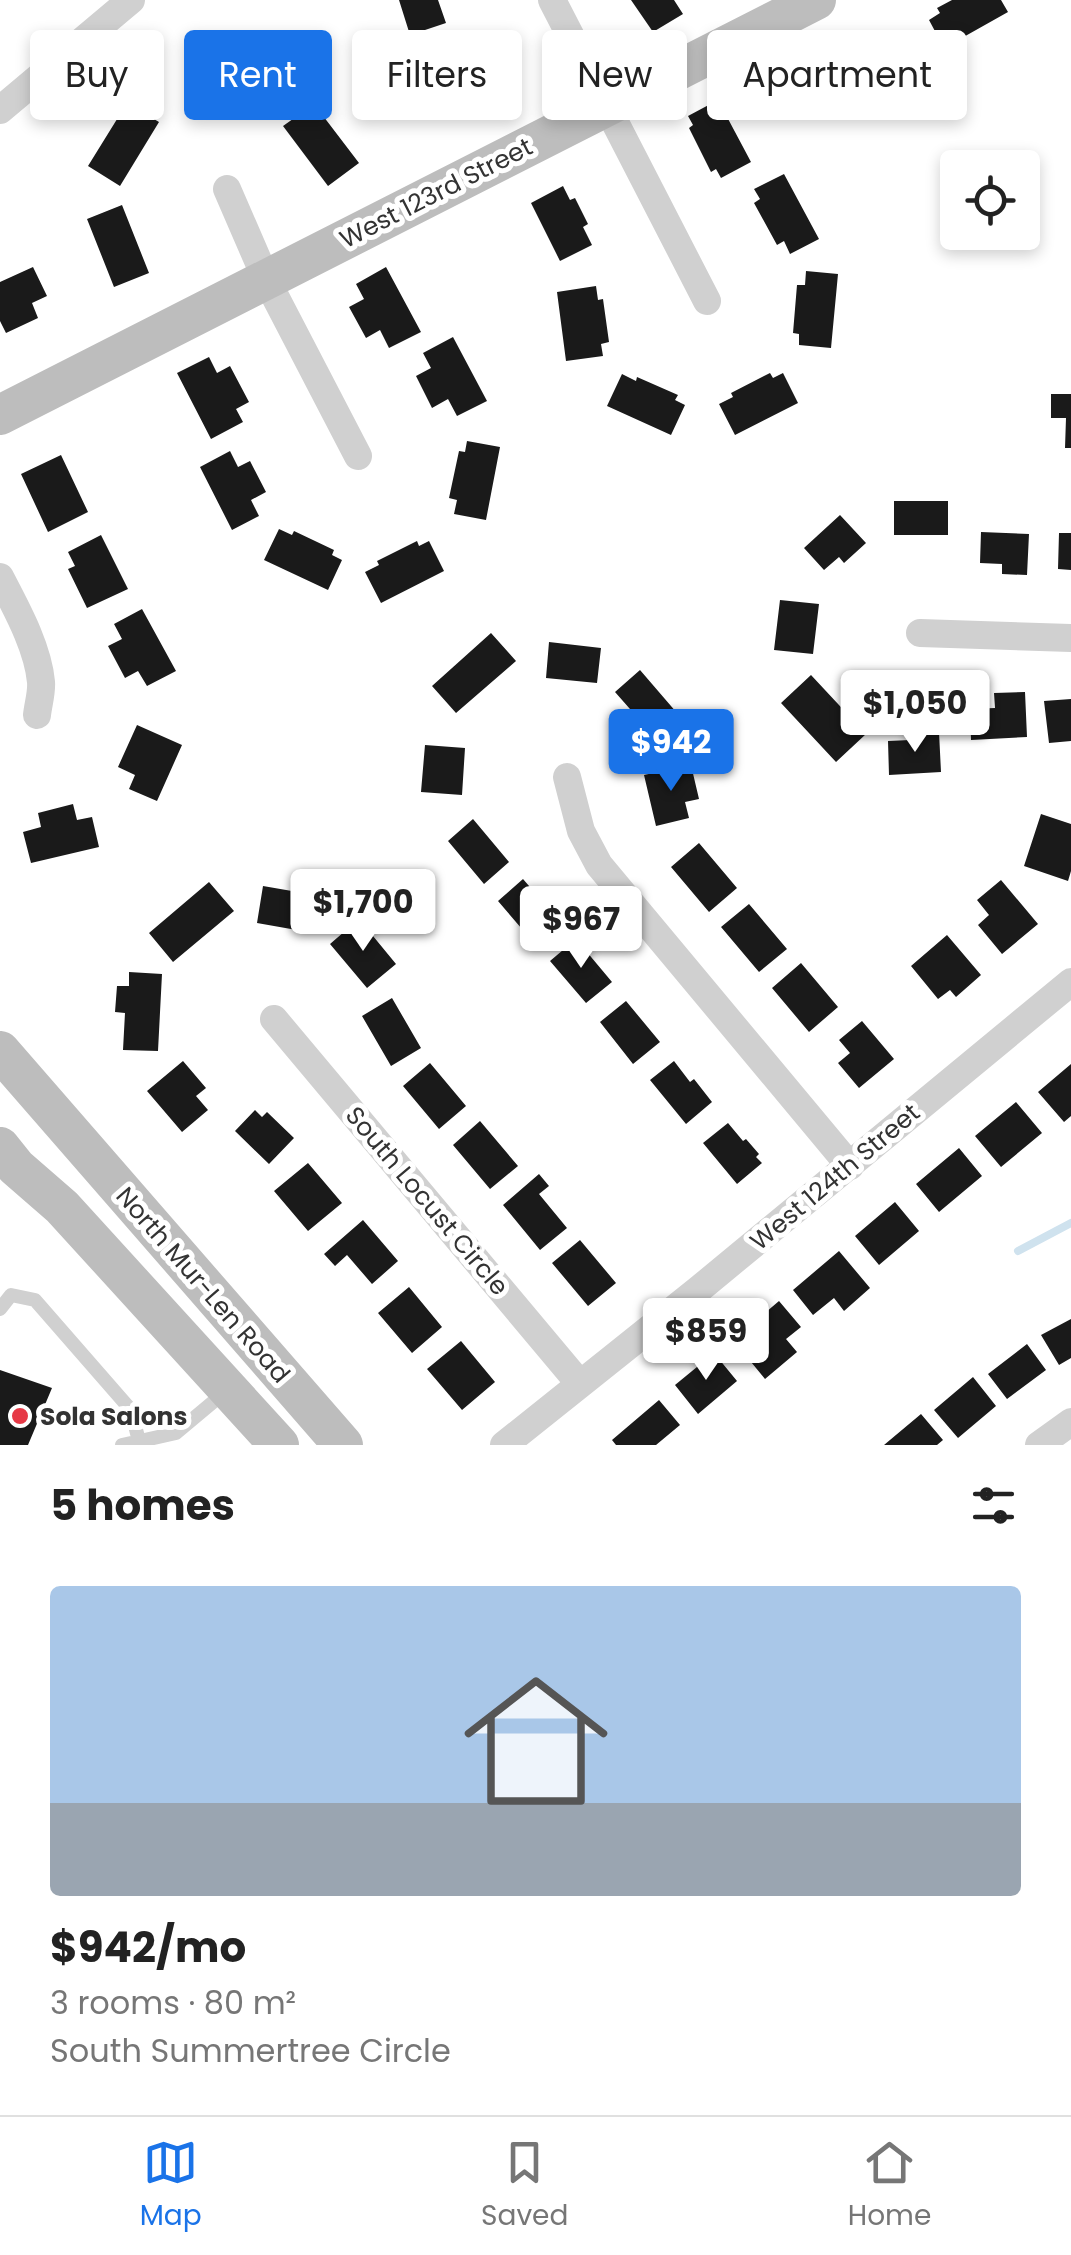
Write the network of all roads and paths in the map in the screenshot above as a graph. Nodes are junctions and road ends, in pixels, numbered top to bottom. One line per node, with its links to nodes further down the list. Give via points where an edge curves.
1 (130, 0): 6 (street)
2 (552, 0): 4 (street)
3 (816, 0): 5 (street, West 123rd Street)
4 (567, 30)
5 (687, 66)
6 (0, 110)
7 (581, 120): 10 (street, West 123rd Street)
8 (614, 120): 11 (street)
9 (227, 188): 10 (street)
10 (266, 279): 12 (street, West 123rd Street); 13 (street)
11 (708, 301)
12 (0, 415)
13 (358, 456)
14 (0, 577): 17 (street, via 22,619 42,684)
15 (920, 633): 16 (street)
16 (1071, 638)
17 (37, 714)
18 (566, 777): 24 (street, via 599,865)
19 (1071, 982): 24 (street, West 124th Street)
20 (274, 1019): 26 (street, South Locust Circle)
21 (0, 1051): 22 (street, North Mur-Len Road)
22 (63, 1124): 23 (street); 32 (street, North Mur-Len Road)
23 (5, 1166): 27 (street, North Mur-Len Road, via 62,1208)
24 (850, 1166): 26 (street, West 124th Street)
25 (0, 1309): 29 (lane, via 11,1295 35,1300 131,1410)
26 (580, 1384): 33 (street, West 124th Street)
27 (230, 1388): 29 (lane, via 176,1433); 31 (street, North Mur-Len Road)
28 (1071, 1422): 34 (street)
29 (139, 1442): 30 (lane)
30 (122, 1445)
31 (280, 1445)
32 (343, 1445)
33 (504, 1445)
34 (1038, 1445)

